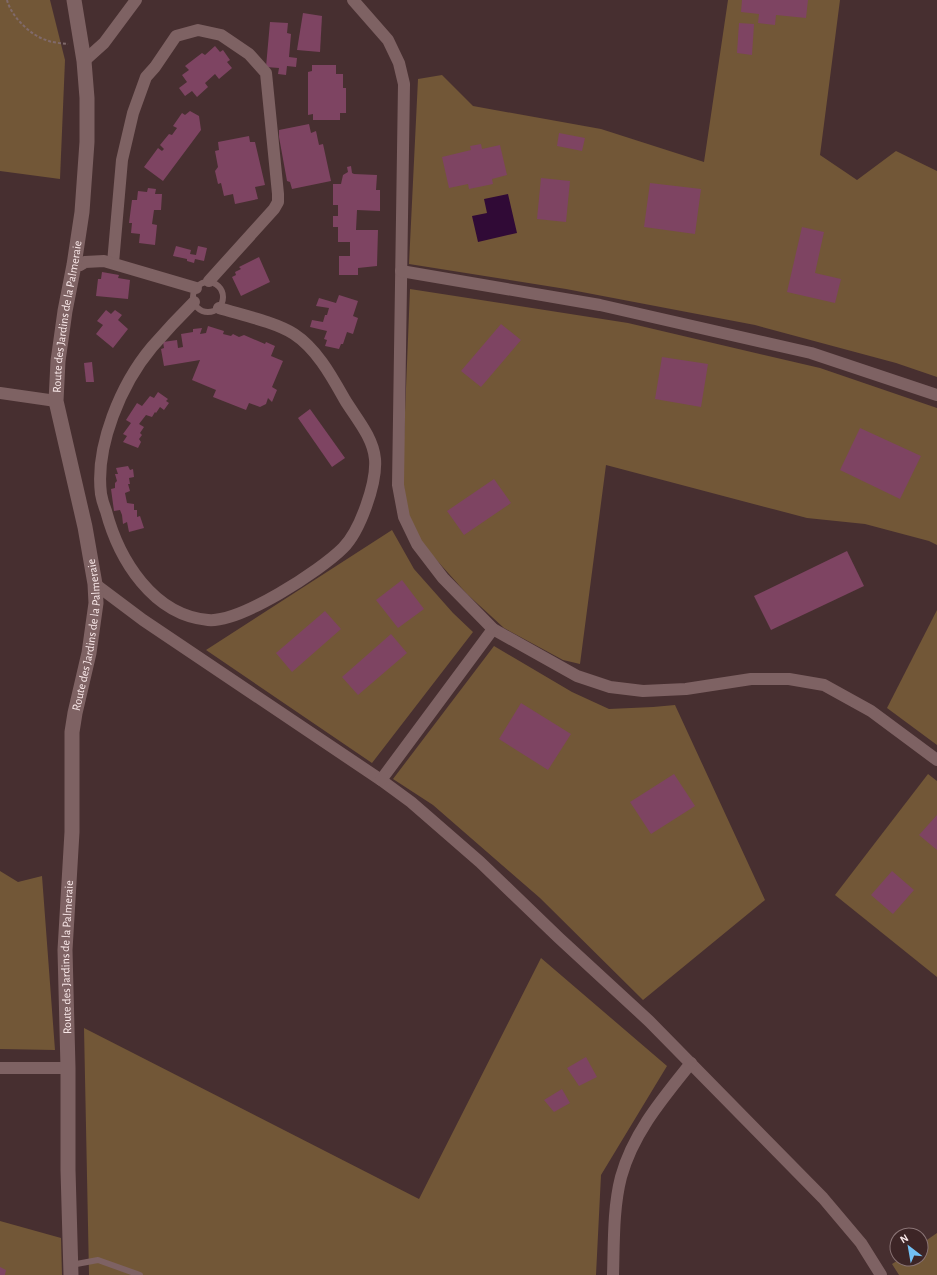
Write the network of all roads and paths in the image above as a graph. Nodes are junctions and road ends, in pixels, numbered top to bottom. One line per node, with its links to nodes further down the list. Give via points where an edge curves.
1 (7, 0): 5 (path, via 9,7 27,30 46,40)
2 (74, 0): 5 (street, Route des Jardins de la Palmeraie)
3 (136, 0): 6 (street, via 104,43)
4 (353, 0): 9 (street, via 388,40 400,63 404,84)
5 (81, 46): 6 (street, Route des Jardins de la Palmeraie)
6 (84, 61): 8 (street, Route des Jardins de la Palmeraie, via 87,142 82,212)
7 (113, 263): 8 (street, via 104,261); 10 (street, via 122,160 133,112 146,77 176,36 198,30 221,35 249,54 266,73 278,194 278,202 274,209); 11 (street)
8 (74, 265): 16 (street, Route des Jardins de la Palmeraie, via 58,361)
9 (401, 271): 15 (street, via 600,305 811,353); 18 (street, via 398,478 404,517 417,544 443,578)
10 (210, 281): 11 (lane); 13 (lane, via 219,285 224,294)
11 (196, 288): 12 (lane)
12 (194, 302): 13 (lane, via 205,312); 13 (street, via 150,349 117,406 104,444 100,472 101,495 118,546 141,582 158,599 176,611 211,620 245,611 275,596 315,571 344,548 368,499 375,459 369,439 321,362 305,343 276,326)
13 (219, 308)
14 (0, 393): 16 (street)
15 (937, 395)
16 (56, 401): 17 (street, Route des Jardins de la Palmeraie, via 84,520)
17 (95, 584): 20 (street, via 156,629); 23 (street, Route des Jardins de la Palmeraie, via 96,603 92,634 72,732 72,832 65,950)
18 (493, 629): 19 (street, via 577,676 610,687 643,691 686,689 751,679 789,679 824,685 871,711); 20 (street)
19 (937, 760)
20 (381, 780): 21 (street, via 411,802 480,862)
21 (691, 1063): 26 (street, via 655,1109 628,1158 617,1202); 27 (street, via 823,1198 861,1243)
22 (0, 1068): 23 (street)
23 (68, 1068): 24 (street, Route des Jardins de la Palmeraie)
24 (71, 1270): 25 (lane, via 98,1260)
25 (140, 1275)
26 (613, 1275)
27 (881, 1275)

